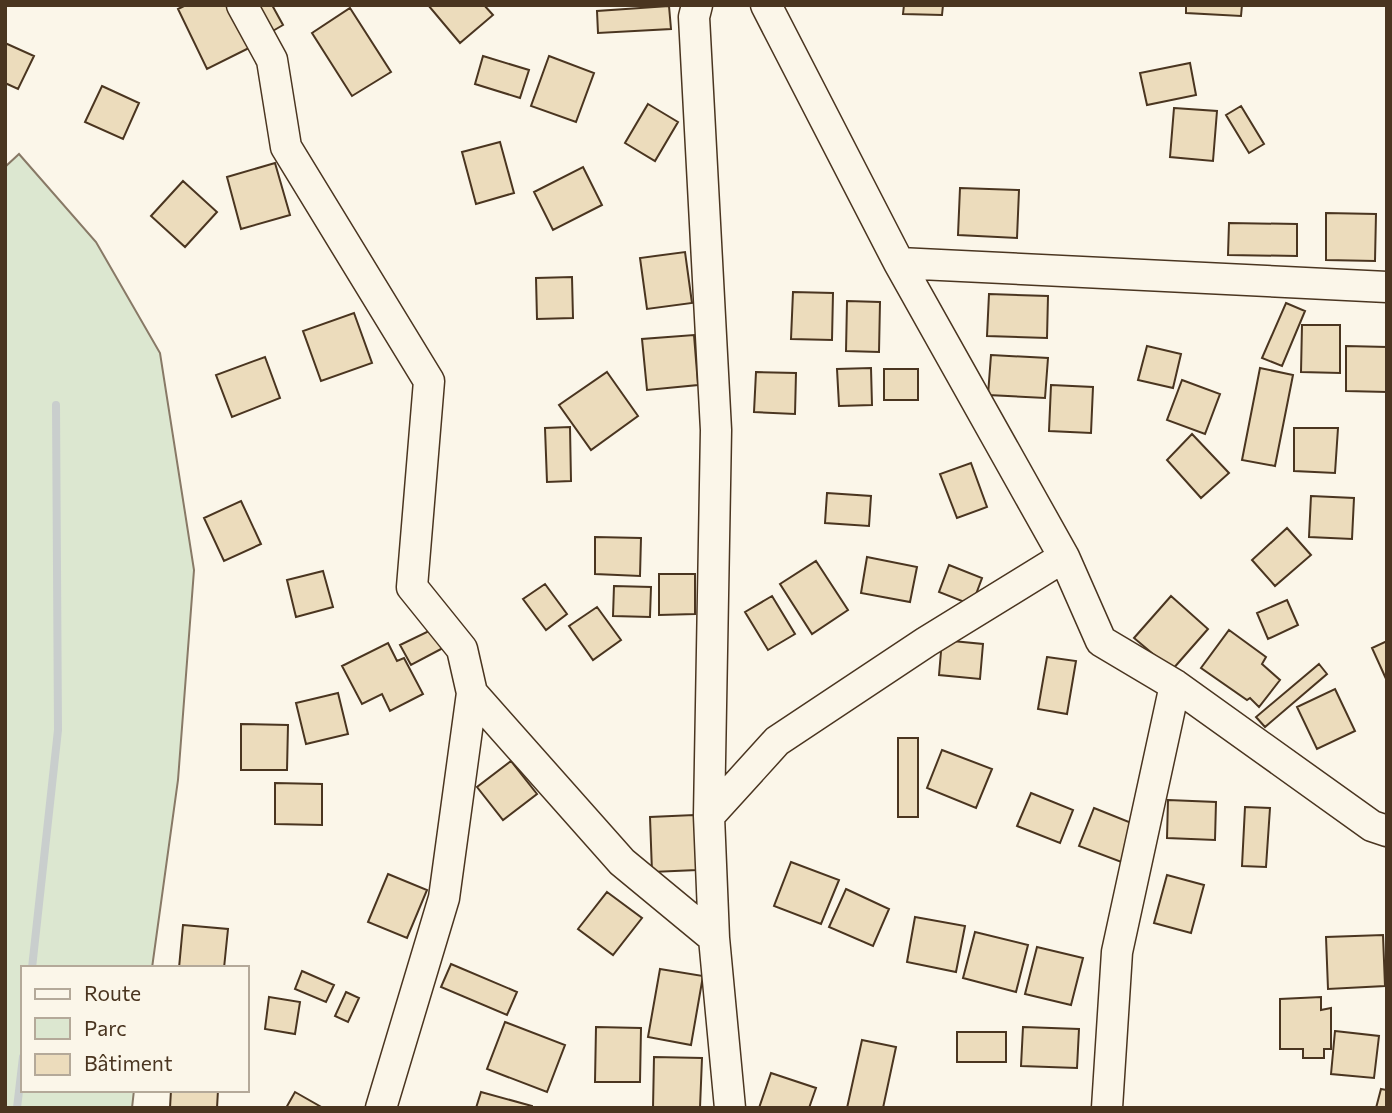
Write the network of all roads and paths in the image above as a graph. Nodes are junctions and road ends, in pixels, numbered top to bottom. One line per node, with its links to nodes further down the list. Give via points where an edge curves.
1 (242, 5): 8 (street, via 272,60 286,147 429,381 412,587 462,649)
2 (697, 5): 9 (street, via 694,17 716,430)
3 (766, 5): 4 (street)
4 (899, 263): 5 (street); 6 (street)
5 (1387, 287)
6 (1064, 558): 7 (street, via 1101,641); 9 (street, via 777,741)
7 (1175, 685): 10 (street, via 1372,826); 14 (street, via 1117,952)
8 (472, 693): 11 (street, via 622,862); 12 (street, via 444,898)
9 (709, 816): 11 (street)
10 (1387, 831)
11 (714, 938): 13 (street)
12 (381, 1108)
13 (730, 1108)
14 (1107, 1108)

